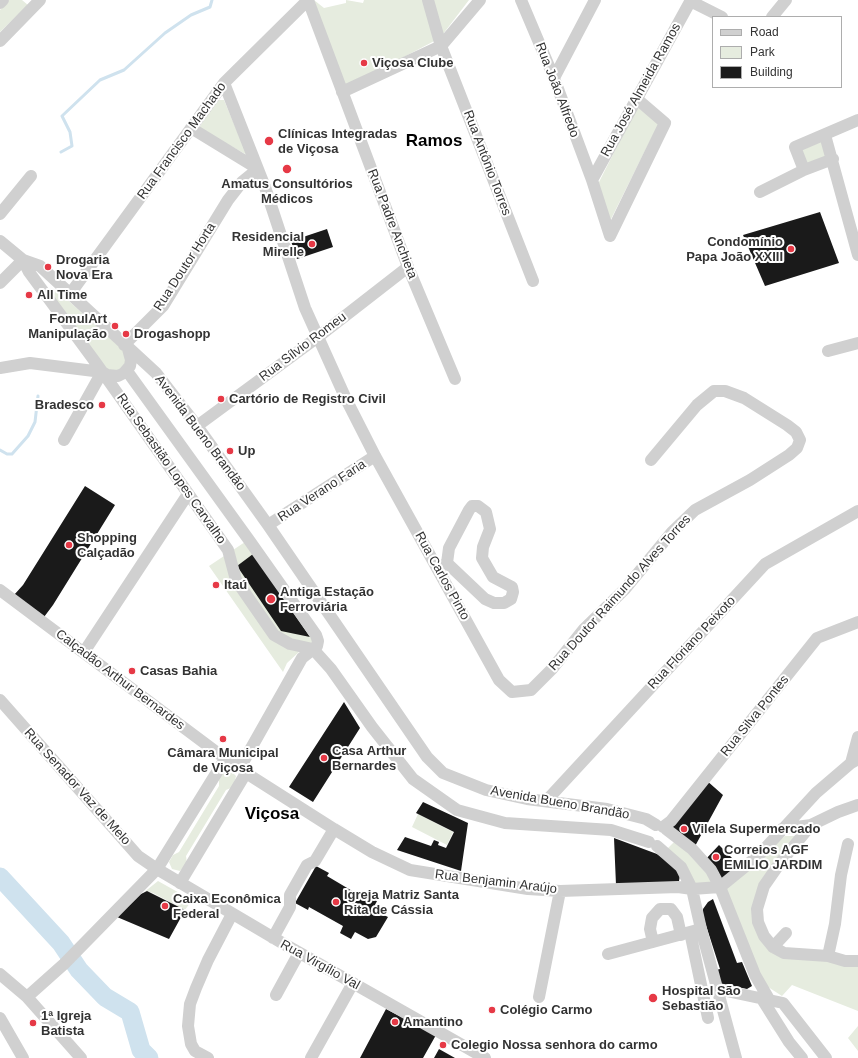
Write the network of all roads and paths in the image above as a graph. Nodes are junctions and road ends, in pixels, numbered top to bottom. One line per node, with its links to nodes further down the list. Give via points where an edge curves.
1 (3, 0): 10 (street)
2 (40, 0): 13 (street)
3 (308, 0): 16 (street, Rua Francisco Machado); 17 (street, Rua Padre Anchieta)
4 (428, 0): 14 (street, Rua Antônio Torres)
5 (480, 0): 14 (street)
6 (521, 0): 15 (street, Rua João Alfredo)
7 (595, 0): 15 (street)
8 (690, 0): 11 (street); 18 (street, Rua José Almeida Ramos)
9 (786, 0): 12 (street)
10 (0, 3)
11 (720, 16)
12 (773, 16)
13 (0, 41)
14 (441, 46): 17 (street); 34 (street, Rua Antônio Torres)
15 (554, 78): 26 (street, Rua João Alfredo)
16 (224, 83): 20 (street, Rua Francisco Machado); 23 (street, Rua Carlos Pinto)
17 (342, 92): 33 (street, Rua Padre Anchieta)
18 (637, 99): 26 (street, Rua José Almeida Ramos); 26 (street, Rua João Alfredo, via 665,123 610,236)
19 (858, 120): 21 (street)
20 (191, 128): 23 (street); 36 (street, Rua Francisco Machado)
21 (825, 135): 22 (street); 24 (street, via 795,147)
22 (832, 159): 24 (street); 29 (street)
23 (258, 169): 38 (street, Rua Carlos Pinto, via 305,308); 40 (street, Rua Doutor Horta, via 242,182 228,200 163,306)
24 (804, 170): 27 (street)
25 (31, 176): 28 (street)
26 (592, 180)
27 (760, 192)
28 (0, 214)
29 (854, 224): 31 (street)
30 (0, 241): 32 (street, Avenida Bueno Brandão)
31 (858, 255)
32 (23, 260): 35 (street); 36 (street, Avenida Bueno Brandão, via 40,266); 37 (street, Rua Sebastião Lopes Carvalho)
33 (408, 267): 38 (street, Rua Sílvio Romeu); 45 (street, Rua Padre Anchieta)
34 (533, 281)
35 (0, 283)
36 (66, 291): 37 (street, via 53,286); 40 (street, Avenida Bueno Brandão)
37 (48, 298): 44 (street, Rua Sebastião Lopes Carvalho)
38 (318, 337): 46 (street, Rua Sílvio Romeu); 48 (street, Rua Carlos Pinto)
39 (858, 343): 41 (street)
40 (126, 347): 43 (street, via 132,360); 46 (street, Avenida Bueno Brandão, via 156,373)
41 (828, 351)
42 (0, 368): 44 (street, via 30,363)
43 (127, 371): 44 (street, via 118,376); 56 (street, via 316,635 318,642)
44 (102, 372): 47 (street); 50 (street, Rua Sebastião Lopes Carvalho)
45 (455, 379)
46 (197, 426): 52 (street, Avenida Bueno Brandão)
47 (64, 440)
48 (375, 456): 52 (street, Rua Verano Faria); 53 (street, Rua Carlos Pinto)
49 (651, 460): 58 (street, Rua Doutor Raimundo Alves Torres, via 704,397 714,391 725,391 744,398 787,425 796,432 800,440 797,448 750,480 695,510 672,532 625,589 584,629 552,669 531,690)
50 (188, 494): 56 (street, Rua Sebastião Lopes Carvalho, via 228,550 236,580 274,635 290,644); 57 (street)
51 (858, 511): 63 (street, Rua Floriano Peixoto, via 764,564)
52 (268, 525): 63 (street, Avenida Bueno Brandão, via 427,757 443,773 486,790 527,799)
53 (442, 565): 53 (street, via 485,599 494,603 504,603 511,599 512,587 493,577 482,558 490,529 486,512 478,506 472,506 469,510); 58 (street, Rua Carlos Pinto, via 499,680)
54 (0, 590): 57 (street, Calçadão Arthur Bernardes)
55 (858, 622): 66 (street, Rua Silva Pontes, via 817,638 671,821)
56 (313, 650): 62 (street, via 302,658); 69 (street, via 331,669 413,779 457,810 505,823 611,830)
57 (84, 652): 62 (street, Calçadão Arthur Bernardes, via 219,754)
58 (512, 692)
59 (0, 700): 71 (street, Rua Senador Vaz de Melo, via 138,856)
60 (858, 737): 61 (street)
61 (854, 761): 68 (street, via 816,793)
62 (243, 769): 67 (street, Calçadão Arthur Bernardes); 71 (street, via 222,764); 72 (street)
63 (546, 800): 66 (street, Avenida Bueno Brandão, via 607,809 646,819)
64 (858, 805): 65 (street)
65 (811, 825): 68 (street); 81 (street, via 768,880 757,909 758,922 764,936)
66 (662, 827): 69 (street, via 648,832); 69 (street, via 668,840 664,845); 73 (street, Avenida Bueno Brandão, via 692,849 711,870)
67 (334, 829): 75 (street, Rua Benjamin Araújo, via 372,852 410,870 528,889); 79 (street, via 315,861 307,865 290,895 290,907)
68 (782, 829): 73 (street, via 758,856)
69 (653, 844): 74 (street, via 681,867)
70 (848, 844): 84 (street)
71 (157, 869): 72 (street, Rua Virgílio Val); 90 (street, via 64,964)
72 (180, 883): 76 (street, Rua Virgílio Val)
73 (720, 886): 74 (street, Rua Benjamin Araújo); 92 (street, Avenida Bueno Brandão)
74 (692, 889): 75 (street, Rua Benjamin Araújo, via 678,887); 77 (street)
75 (560, 891): 91 (street)
76 (232, 914): 79 (street, Rua Virgílio Val); 97 (street, via 208,960 190,1004 188,1026 191,1044 195,1051)
77 (691, 932): 80 (street); 80 (street, via 671,909 660,909 652,918 650,929); 88 (street); 94 (street)
78 (786, 933): 81 (street)
79 (272, 938): 82 (street, Rua Virgílio Val)
80 (653, 942): 83 (street)
81 (773, 947): 84 (street, via 784,953)
82 (299, 953): 87 (street, Rua Virgílio Val); 89 (street)
83 (608, 954)
84 (828, 956): 85 (street, via 845,961)
85 (858, 961)
86 (0, 974): 90 (street)
87 (353, 983): 98 (street); 99 (street, Rua Virgílio Val)
88 (717, 989): 92 (street); 100 (street)
89 (276, 995)
90 (27, 996): 96 (street)
91 (539, 997)
92 (766, 1000): 101 (street, Avenida Bueno Brandão, via 789,1042); 102 (street, via 783,1003)
93 (0, 1018): 95 (street)
94 (708, 1018)
95 (23, 1058)
96 (81, 1058)
97 (208, 1058)
98 (311, 1058)
99 (485, 1058)
100 (736, 1058)
101 (802, 1058)
102 (826, 1058)

